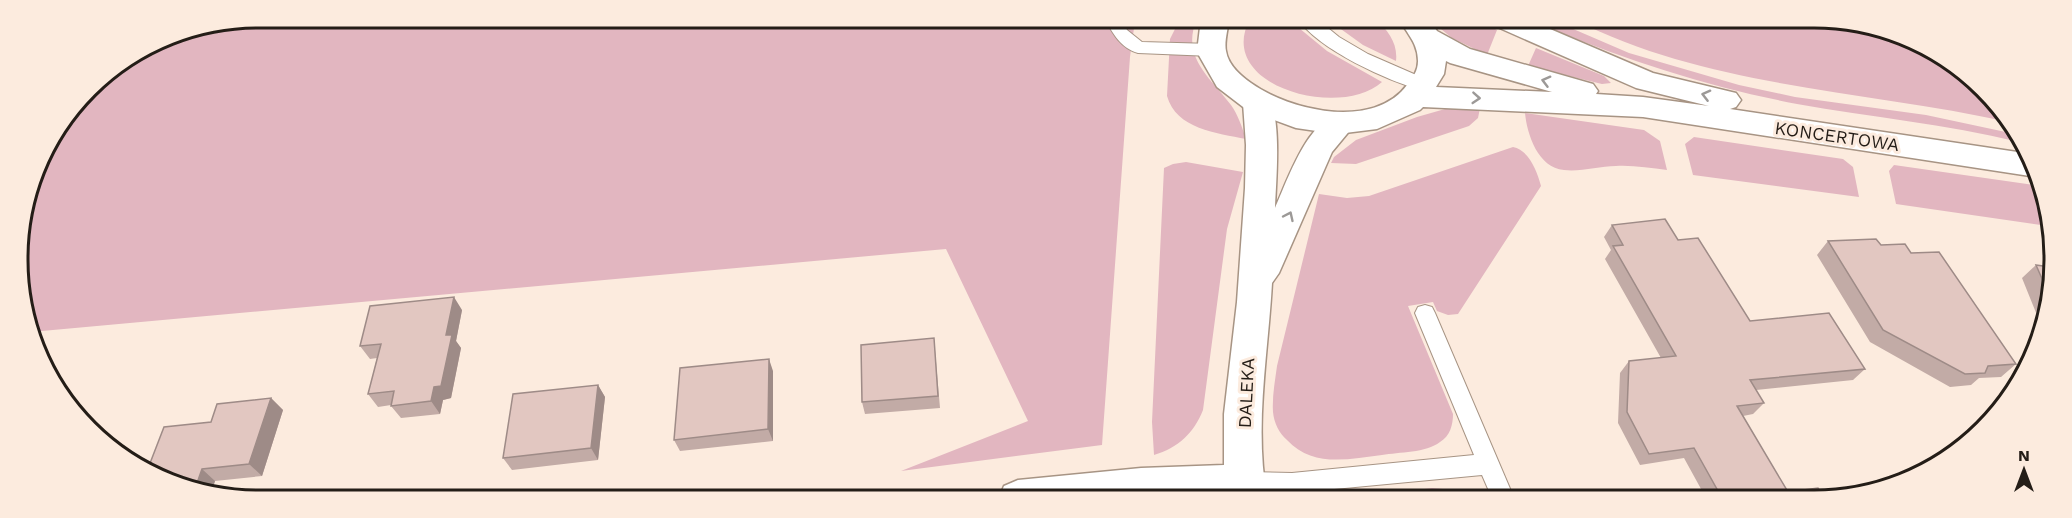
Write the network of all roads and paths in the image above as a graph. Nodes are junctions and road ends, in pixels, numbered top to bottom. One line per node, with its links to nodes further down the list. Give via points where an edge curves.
1 (1118, 28): 6 (lane, via 1138,47)
2 (1213, 28): 6 (street)
3 (1315, 28): 7 (lane, via 1357,57)
4 (1420, 28): 7 (street, via 1431,52 1432,68); 9 (street, KONCERTOWA, one-way to 4, via 1460,56)
5 (1523, 28): 11 (street, one-way to 5, via 1646,81)
6 (1212, 50): 8 (street, via 1227,78)
7 (1421, 91): 9 (street, KONCERTOWA, one-way to 9); 10 (street, via 1403,107 1385,115)
8 (1258, 103): 10 (street, via 1293,117); 13 (street, DALEKA, via 1262,157)
9 (1643, 107): 11 (street, KONCERTOWA)
10 (1341, 123): 13 (street, DALEKA, one-way to 10, via 1319,146)
11 (1926, 149): 12 (street, KONCERTOWA)
12 (2023, 164)
13 (1255, 289): 17 (street, DALEKA, via 1243,397)
14 (1425, 313): 15 (lane)
15 (1488, 464): 17 (lane); 18 (lane)
16 (1094, 490): 17 (street, via 1141,485)
17 (1246, 490)
18 (1499, 490)

